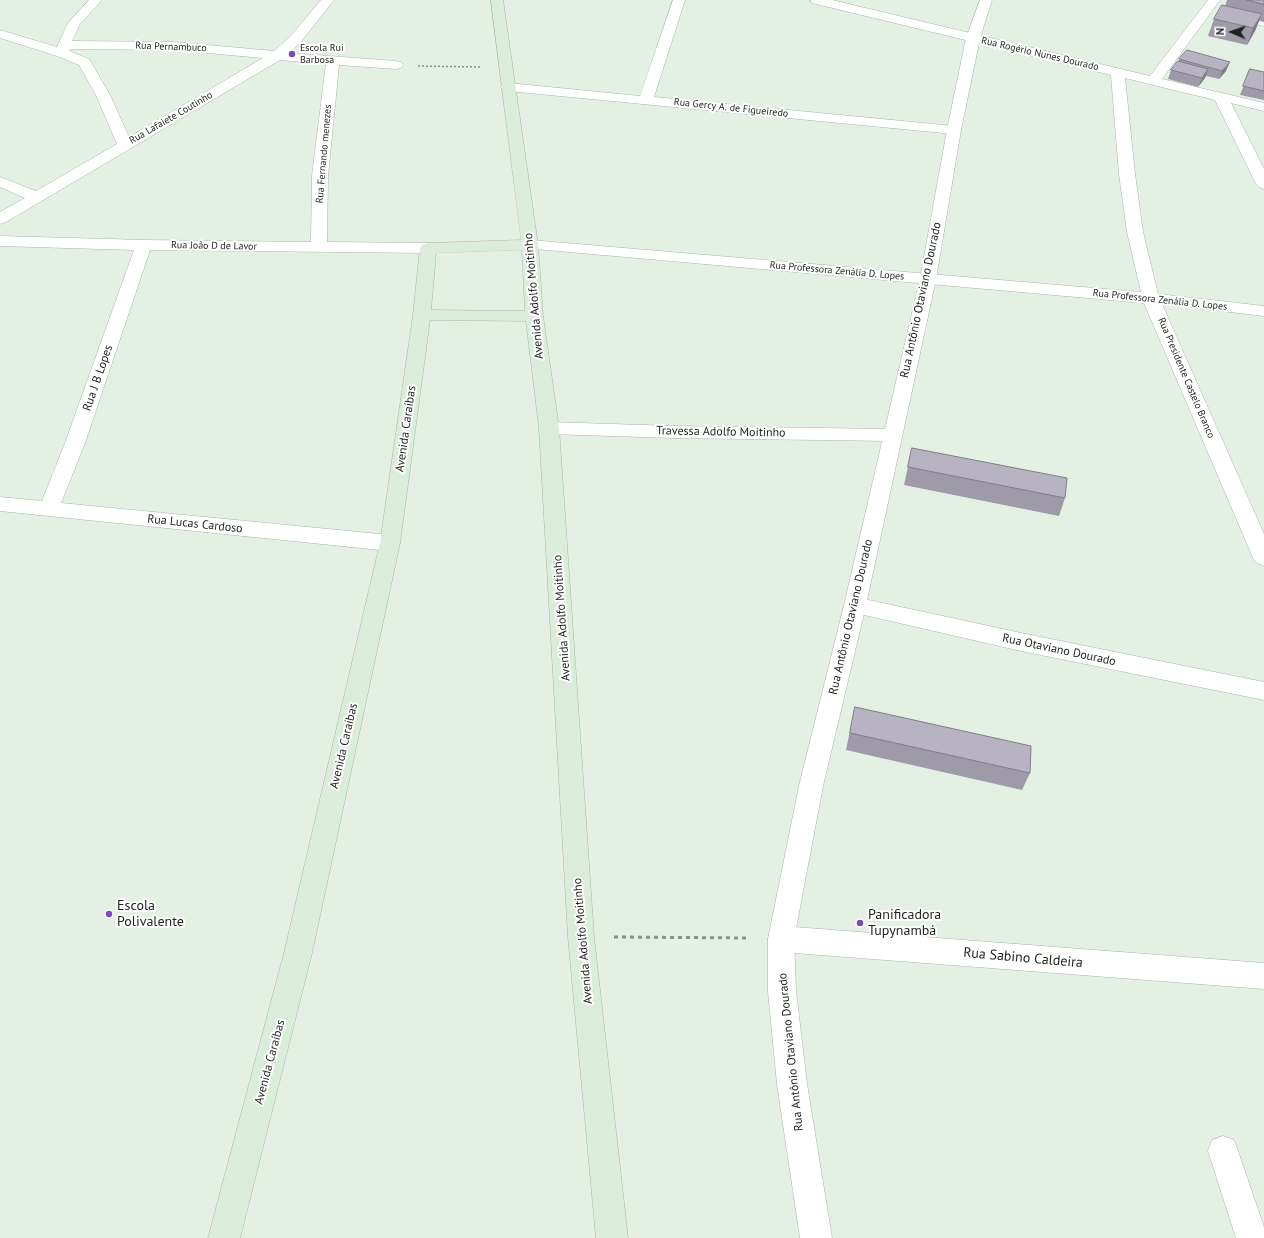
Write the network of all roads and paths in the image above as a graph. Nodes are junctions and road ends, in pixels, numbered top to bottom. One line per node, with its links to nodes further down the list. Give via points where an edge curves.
1 (96, 0): 11 (street, via 72,24)
2 (328, 0): 12 (street, Rua Lafaiete Coutinho)
3 (497, 0): 15 (main road, Avenida Adolfo Moitinho)
4 (679, 0): 20 (street)
5 (816, 0): 10 (street, Rua Rogério Nunes Dourado)
6 (986, 0): 10 (street, Rua Antônio Otaviano Dourado)
7 (1210, 4): 8 (street); 17 (street)
8 (1264, 22)
9 (0, 34): 11 (street)
10 (973, 38): 16 (street, Rua Rogério Nunes Dourado); 22 (street, Rua Antônio Otaviano Dourado)
11 (63, 49): 12 (street, Rua Pernambuco, via 174,46); 23 (street, via 84,62 103,95)
12 (278, 56): 13 (street, Rua Pernambuco); 23 (street, Rua Lafaiete Coutinho)
13 (334, 62): 14 (street, Rua Pernambuco); 31 (street, Rua Fernando menezes, via 320,176)
14 (396, 65): 15 (path)
15 (505, 67): 18 (main road, Avenida Adolfo Moitinho)
16 (1118, 72): 17 (street, Rua Rogério Nunes Dourado); 34 (street, Rua Presidente Castelo Branco, via 1132,210)
17 (1154, 80): 19 (street, Rua Rogério Nunes Dourado)
18 (508, 86): 20 (street, Rua Gercy A. de Figueiredo); 30 (main road, Avenida Adolfo Moitinho)
19 (1221, 97): 21 (street, Rua Rogério Nunes Dourado); 25 (street)
20 (646, 100): 22 (street, Rua Gercy A. de Figueiredo)
21 (1264, 107)
22 (954, 130): 33 (street, Rua Antônio Otaviano Dourado)
23 (125, 145): 26 (street, Rua Lafaiete Coutinho)
24 (0, 182): 26 (street)
25 (1264, 184)
26 (37, 197): 27 (street, Rua Lafaiete Coutinho)
27 (0, 219)
28 (0, 241): 29 (street, Rua João D de Lavor)
29 (144, 245): 31 (street, Rua João D de Lavor); 41 (street, Rua J B Lopes, via 75,443)
30 (530, 245): 32 (main road); 33 (street, Rua Professora Zenália D. Lopes); 37 (main road, Avenida Adolfo Moitinho)
31 (319, 247): 32 (street, Rua João D de Lavor)
32 (428, 248): 36 (main road, Avenida Caraíbas)
33 (928, 279): 34 (street, Rua Professora Zenália D. Lopes); 39 (street, Rua Antônio Otaviano Dourado)
34 (1151, 298): 35 (street, Rua Professora Zenália D. Lopes); 43 (street, Rua Presidente Castelo Branco)
35 (1264, 311)
36 (422, 315): 37 (main road); 42 (main road, Avenida Caraíbas)
37 (534, 316): 38 (main road, Avenida Adolfo Moitinho)
38 (549, 428): 39 (street, Travessa Adolfo Moitinho); 46 (main road, Avenida Adolfo Moitinho)
39 (892, 435): 44 (street, Rua Antônio Otaviano Dourado)
40 (0, 504): 41 (street, Rua Lucas Cardoso)
41 (49, 509): 42 (street, Rua Lucas Cardoso)
42 (390, 544): 50 (main road, Avenida Caraíbas, via 298,953)
43 (1264, 558)
44 (855, 605): 45 (street, Rua Otaviano Dourado, via 1021,642); 47 (street, Rua Antônio Otaviano Dourado, via 811,786)
45 (1264, 691)
46 (581, 937): 47 (path); 51 (main road, Avenida Adolfo Moitinho)
47 (781, 938): 48 (street, Rua Sabino Caldeira); 52 (street, Rua Antônio Otaviano Dourado, via 782,991 790,1068)
48 (1264, 976)
49 (1223, 1151): 53 (street)
50 (224, 1238)
51 (612, 1238)
52 (816, 1238)
53 (1252, 1238)

